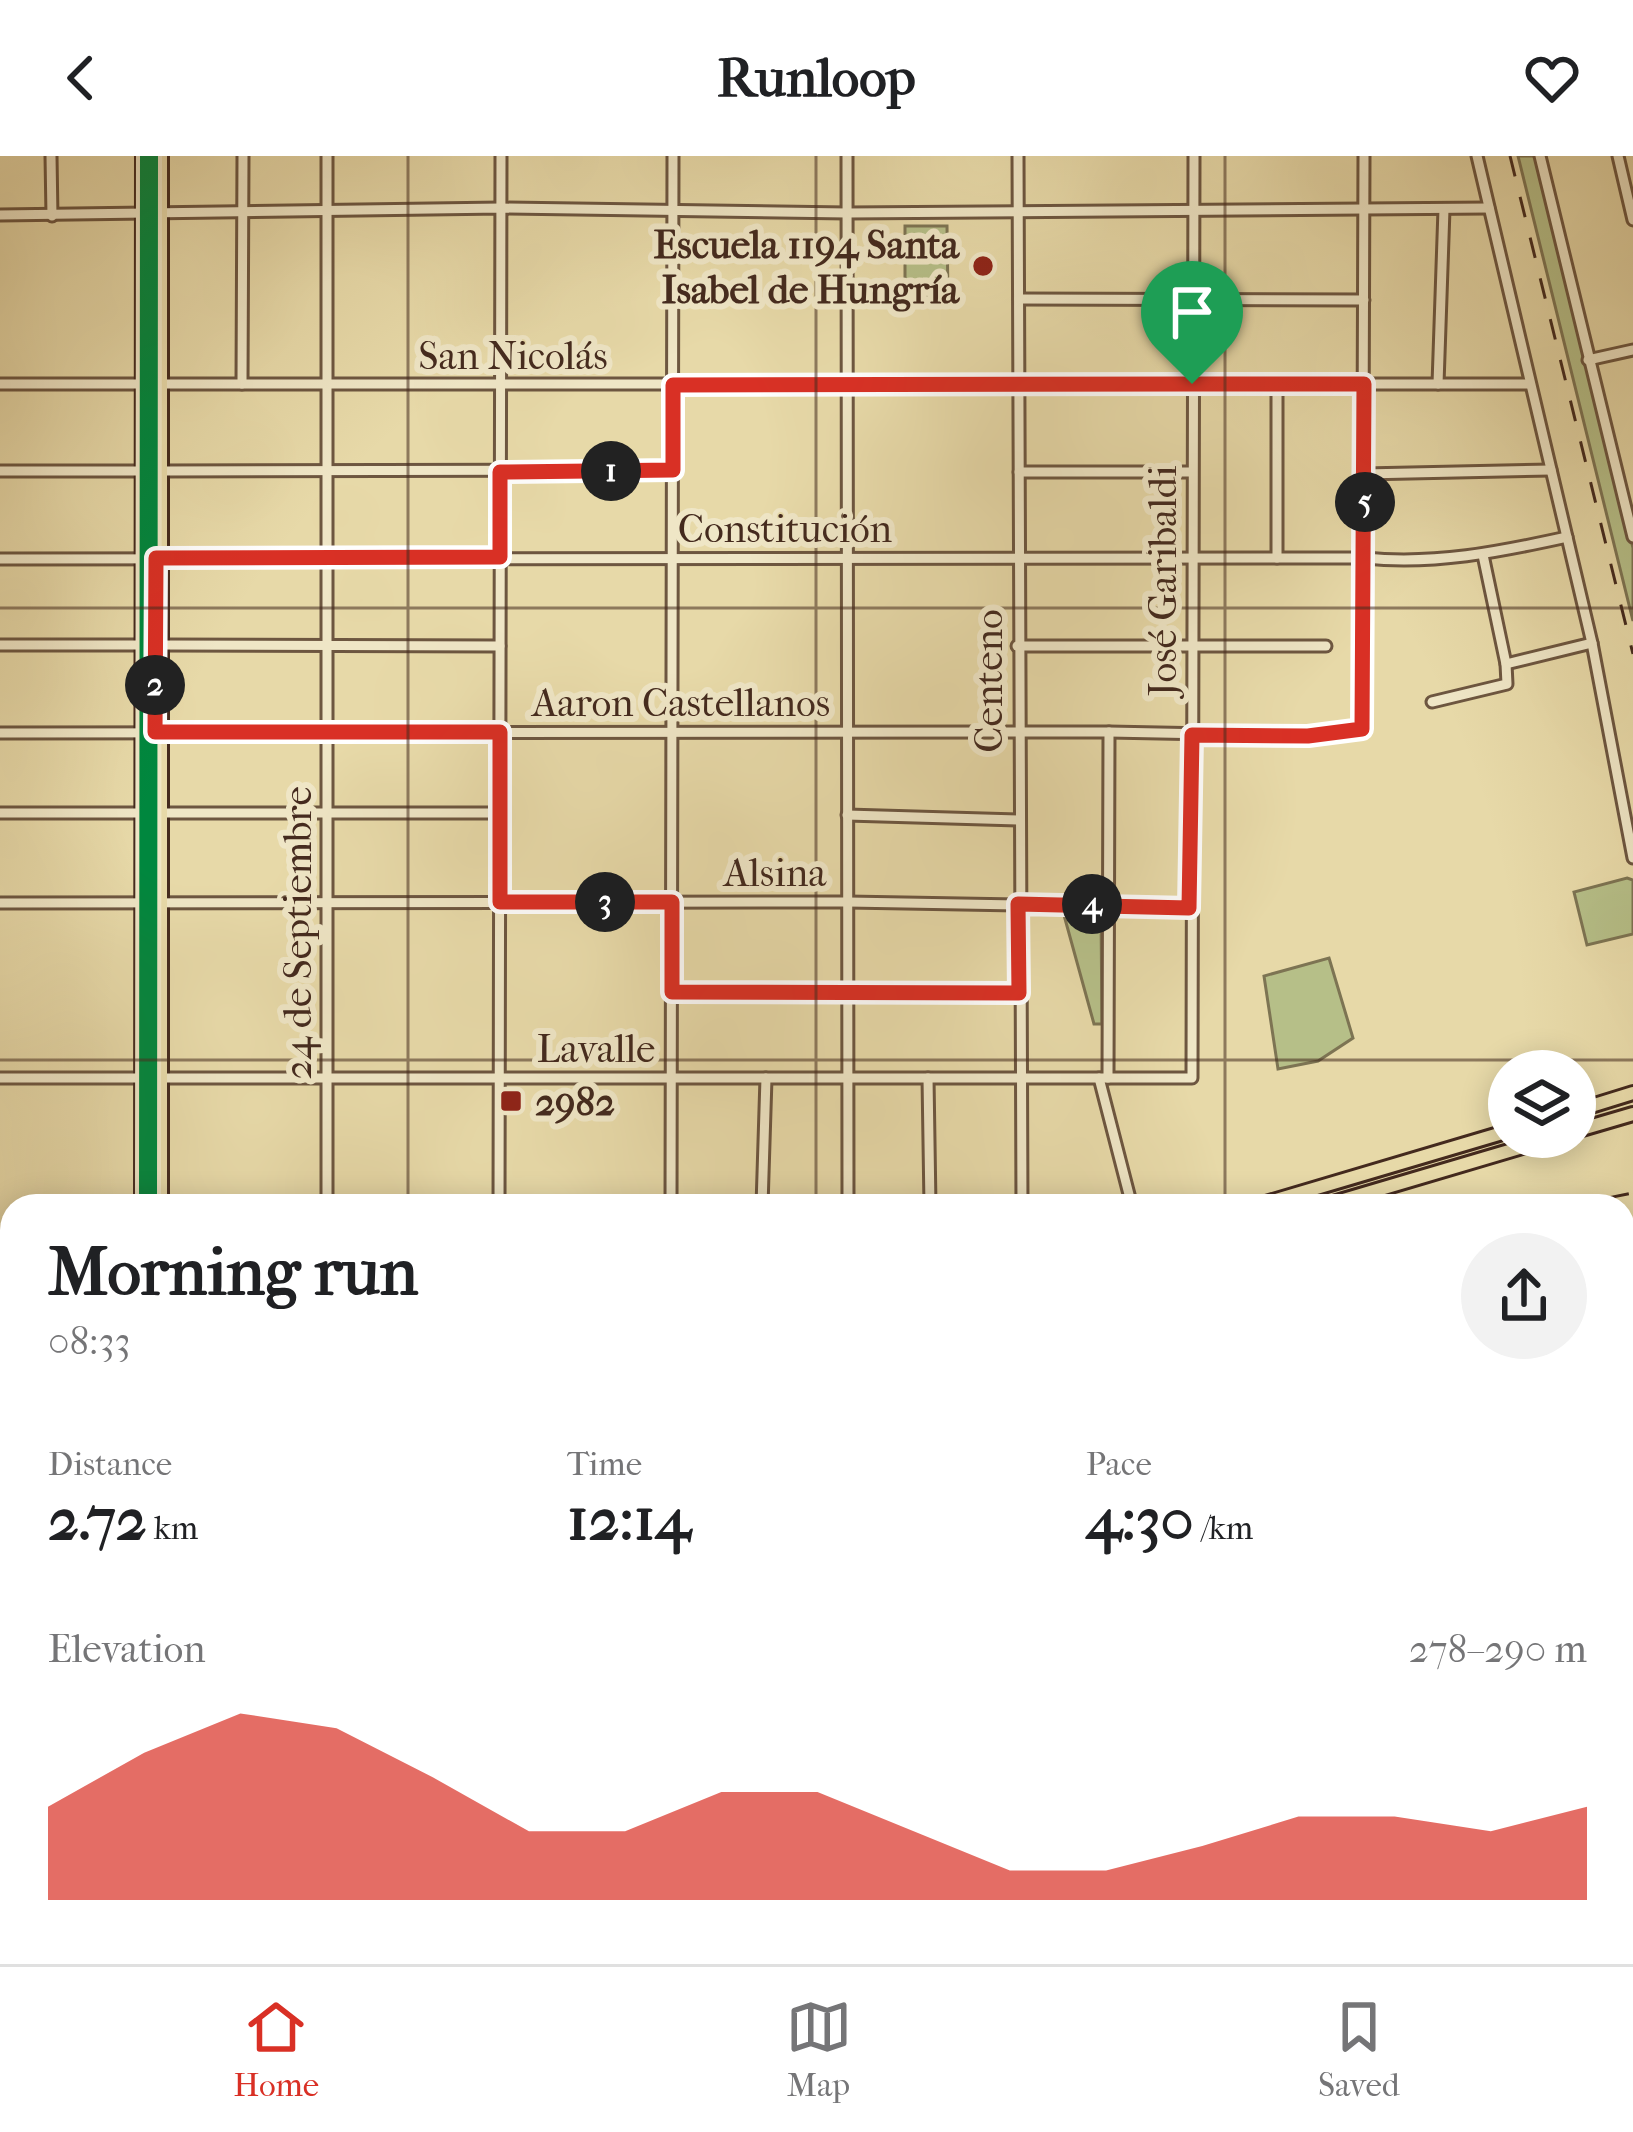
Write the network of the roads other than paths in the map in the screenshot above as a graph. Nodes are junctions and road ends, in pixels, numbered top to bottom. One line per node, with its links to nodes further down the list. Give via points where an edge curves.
1 (51, 156): 29 (street)
2 (143, 156): 28 (main road)
3 (161, 156): 26 (main road)
4 (243, 156): 24 (street)
5 (327, 156): 22 (street, 24 de Septiembre)
6 (501, 156): 16 (street)
7 (673, 156): 18 (street)
8 (847, 156): 25 (street)
9 (1018, 156): 23 (street, Centeno)
10 (1194, 156): 19 (street, José Garibaldi)
11 (1364, 156): 20 (street)
12 (1477, 156): 17 (street)
13 (1540, 156): 35 (street)
14 (1619, 160): 15 (street); 30 (street)
15 (1633, 170)
16 (501, 208): 18 (street); 22 (street); 46 (street)
17 (1489, 208): 21 (street); 45 (street)
18 (673, 209): 25 (street); 47 (street)
19 (1193, 209): 20 (street); 23 (street); 32 (street, José Garibaldi)
20 (1364, 209): 21 (street); 33 (street)
21 (1444, 209): 44 (street)
22 (326, 211): 24 (street); 40 (street, 24 de Septiembre)
23 (1018, 212): 25 (street); 31 (street, Centeno)
24 (243, 213): 26 (street); 39 (street)
25 (847, 213): 48 (street)
26 (161, 214): 28 (street); 36 (main road)
27 (0, 215): 29 (street)
28 (143, 215): 29 (street); 38 (main road)
29 (52, 216)
30 (1633, 220)
31 (1019, 299): 32 (street); 49 (street, Centeno)
32 (1193, 299): 33 (street); 41 (street, José Garibaldi)
33 (1364, 300): 43 (street)
34 (1633, 350): 35 (street)
35 (1588, 360): 61 (street)
36 (161, 383): 38 (street, San Nicolás); 39 (street, San Nicolás); 54 (main road)
37 (0, 384): 38 (street, San Nicolás)
38 (144, 384): 53 (main road)
39 (242, 384): 40 (street, San Nicolás)
40 (327, 384): 46 (street, San Nicolás); 55 (street, 24 de Septiembre)
41 (1192, 384): 42 (street, San Nicolás); 49 (street, San Nicolás); 58 (street, José Garibaldi)
42 (1277, 384): 43 (street, San Nicolás); 67 (street)
43 (1364, 384): 44 (street, San Nicolás); 59 (street)
44 (1438, 384): 45 (street, San Nicolás)
45 (1530, 384): 51 (street)
46 (502, 385): 47 (street, San Nicolás); 56 (street)
47 (673, 385): 48 (street, San Nicolás); 50 (street)
48 (847, 385): 49 (street, San Nicolás); 66 (street)
49 (1018, 385): 57 (street, Centeno)
50 (673, 470): 56 (street); 71 (street)
51 (1550, 470): 59 (street); 60 (street)
52 (0, 471): 53 (street)
53 (143, 472): 70 (main road)
54 (161, 472): 55 (street); 64 (main road)
55 (328, 472): 56 (street); 65 (street, 24 de Septiembre)
56 (500, 472): 63 (street)
57 (1019, 472): 58 (street); 72 (street, Centeno)
58 (1192, 472): 73 (street, José Garibaldi)
59 (1364, 474): 68 (street)
60 (1567, 537): 62 (street, Constitución); 74 (street)
61 (1633, 537)
62 (1483, 555): 68 (street, Constitución); 83 (street)
63 (500, 557): 65 (street, Constitución); 71 (street, Constitución); 79 (street)
64 (161, 558): 65 (street, Constitución); 70 (street, Constitución); 77 (main road)
65 (327, 558): 78 (street, 24 de Septiembre)
66 (846, 558): 71 (street, Constitución); 72 (street, Constitución); 90 (street)
67 (1277, 558): 68 (street, Constitución); 73 (street, Constitución)
68 (1365, 558): 94 (street, Aaron Castellanos, via 1362,729)
69 (0, 559): 70 (street, Constitución)
70 (143, 559): 76 (main road)
71 (673, 559): 89 (street)
72 (1018, 559): 73 (street, Constitución); 80 (street, Centeno)
73 (1191, 559): 81 (street, José Garibaldi)
74 (1592, 643): 83 (street); 102 (street)
75 (0, 645): 76 (street)
76 (143, 645): 85 (main road)
77 (161, 645): 78 (street); 86 (main road)
78 (327, 646): 79 (street); 87 (street, 24 de Septiembre)
79 (500, 646): 88 (street)
80 (1017, 646): 81 (street); 92 (street, Centeno)
81 (1193, 646): 82 (street); 94 (street, José Garibaldi)
82 (1327, 646)
83 (1506, 664): 84 (street, via 1507,684)
84 (1432, 702)
85 (143, 732): 86 (street, Aaron Castellanos); 93 (street, Aaron Castellanos); 96 (main road)
86 (161, 732): 87 (street, Aaron Castellanos); 97 (main road)
87 (327, 732): 88 (street, Aaron Castellanos); 98 (street, 24 de Septiembre)
88 (500, 732): 89 (street, Aaron Castellanos); 99 (street)
89 (672, 732): 90 (street, Aaron Castellanos); 105 (street)
90 (847, 732): 92 (street, Aaron Castellanos); 100 (street)
91 (1108, 732): 92 (street, Aaron Castellanos); 94 (street, Aaron Castellanos); 111 (street)
92 (1018, 733): 101 (street, Centeno)
93 (0, 734)
94 (1192, 735): 112 (street, José Garibaldi)
95 (0, 813): 96 (street)
96 (143, 813): 97 (street); 108 (main road)
97 (161, 813): 98 (street); 109 (main road)
98 (327, 813): 99 (street); 103 (street, 24 de Septiembre)
99 (500, 813): 104 (street)
100 (848, 815): 101 (street); 106 (street)
101 (1018, 820): 110 (street, Centeno)
102 (1633, 859)
103 (327, 902): 104 (street, Alsina); 109 (street, Alsina); 119 (street, 24 de Septiembre)
104 (500, 902): 105 (street, Alsina); 120 (street)
105 (672, 902): 106 (street, Alsina); 113 (street)
106 (848, 902): 110 (street, Alsina); 114 (street)
107 (0, 903): 108 (street, Alsina)
108 (143, 903): 109 (street, Alsina); 117 (main road)
109 (161, 903): 118 (main road)
110 (1018, 904): 111 (street, Alsina); 115 (street, Centeno)
111 (1107, 904): 112 (street, Alsina); 126 (street)
112 (1189, 908): 127 (street, José Garibaldi)
113 (672, 992): 114 (street); 121 (street)
114 (848, 993): 115 (street); 123 (street)
115 (1019, 993): 125 (street, Centeno)
116 (0, 1078): 117 (street, Lavalle)
117 (142, 1078): 118 (street, Lavalle); 134 (main road)
118 (161, 1078): 119 (street, Lavalle); 135 (main road)
119 (327, 1078): 120 (street, Lavalle); 136 (street, 24 de Septiembre)
120 (500, 1078): 121 (street, Lavalle); 137 (street)
121 (671, 1078): 122 (street, Lavalle); 138 (street)
122 (766, 1078): 123 (street, Lavalle); 139 (street)
123 (848, 1078): 124 (street, Lavalle); 140 (street)
124 (928, 1078): 125 (street, Lavalle); 141 (street)
125 (1019, 1078): 126 (street, Lavalle); 142 (street, Centeno)
126 (1103, 1078): 127 (street, Lavalle); 143 (street)
127 (1192, 1078)
128 (1633, 1093): 129 (main road)
129 (1596, 1104)
130 (1633, 1114): 131 (main road)
131 (1596, 1125)
132 (1488, 1137): 144 (main road)
133 (1488, 1157): 145 (main road)
134 (142, 1194)
135 (161, 1194)
136 (327, 1194)
137 (500, 1194)
138 (671, 1194)
139 (762, 1194)
140 (848, 1194)
141 (930, 1194)
142 (1022, 1194)
143 (1129, 1194)
144 (1296, 1194)
145 (1364, 1194)

